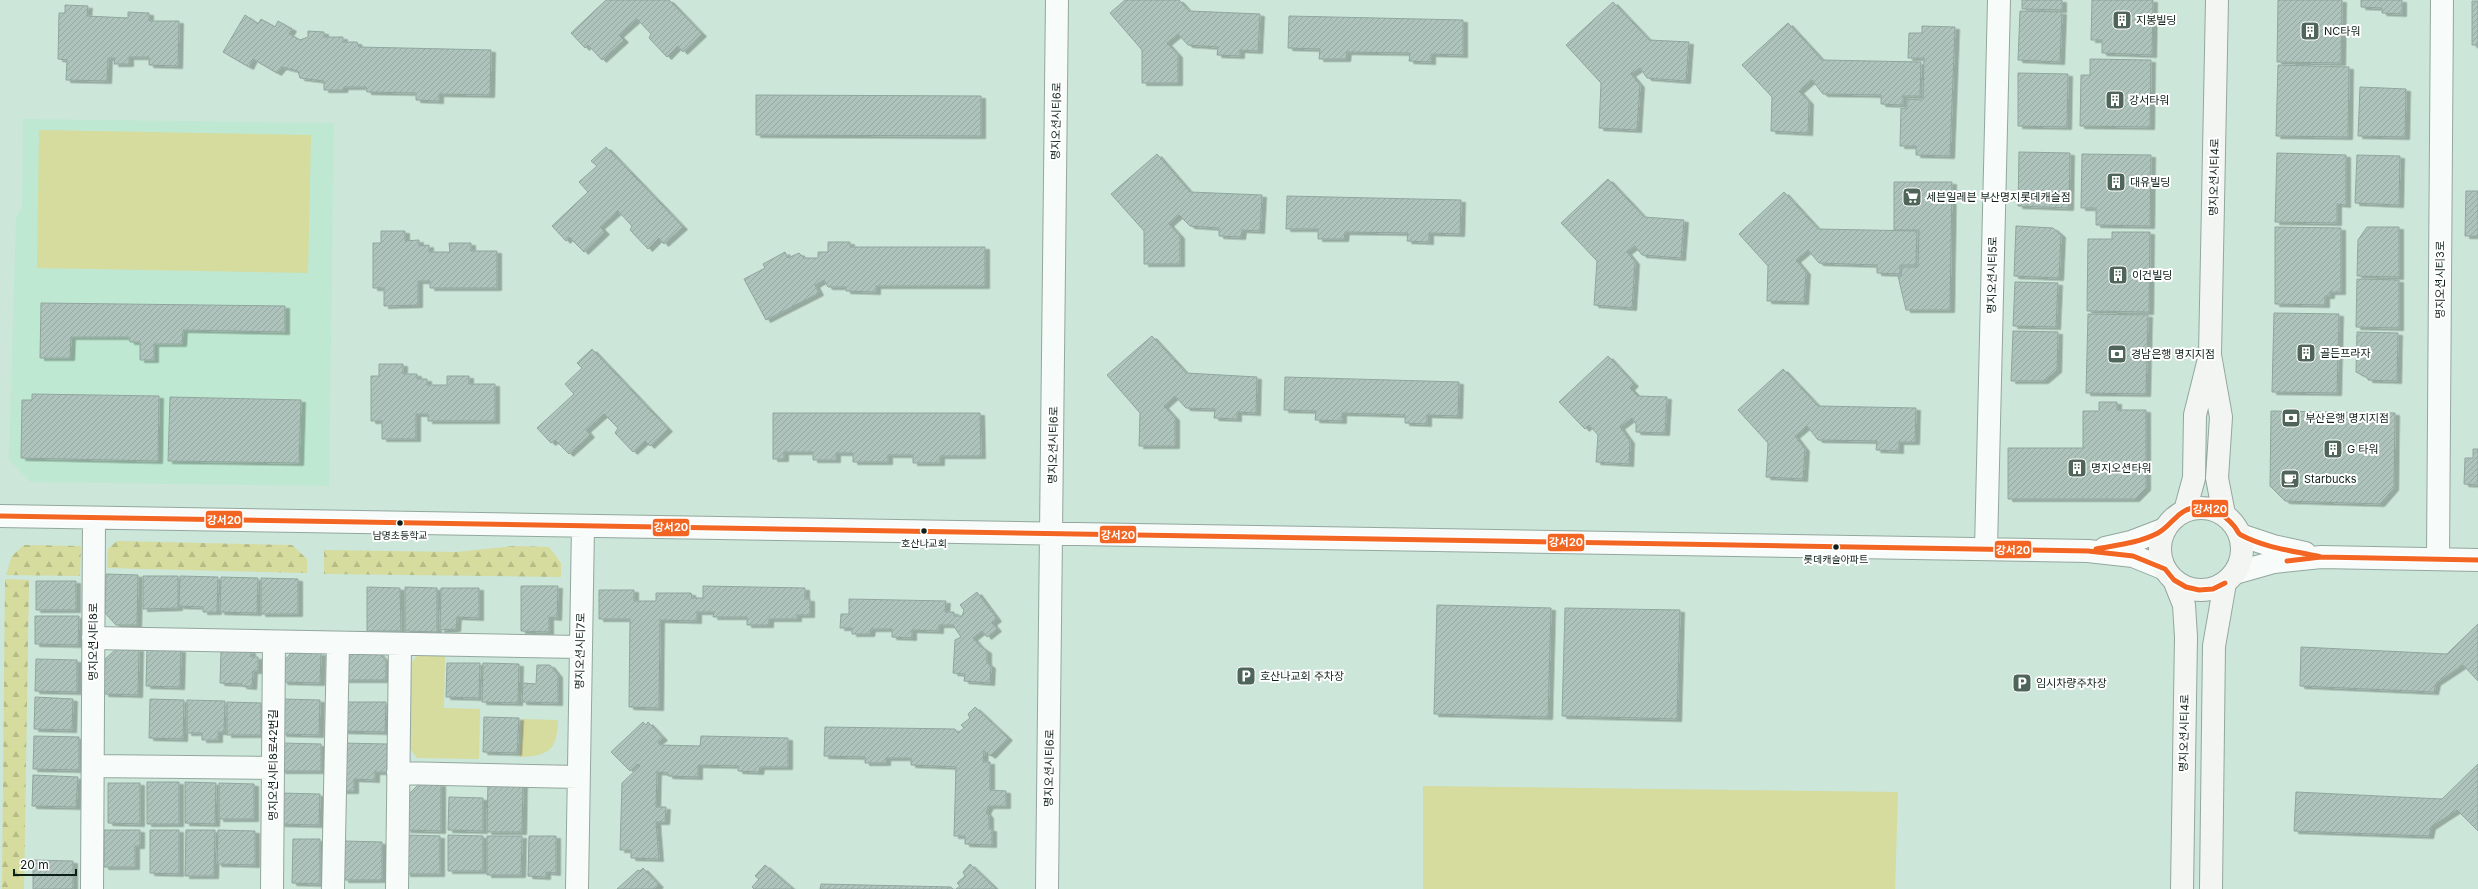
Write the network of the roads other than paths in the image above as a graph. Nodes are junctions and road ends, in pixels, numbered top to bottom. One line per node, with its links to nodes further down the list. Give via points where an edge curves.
1 (1058, 0): 12 (street, 명지오션시티6로)
2 (1999, 0): 14 (street, 명지오션시티5로)
3 (2217, 0): 5 (main road, 명지오션시티4로)
4 (2442, 0): 17 (street, 명지오션시티3로)
5 (2210, 355): 6 (main road, via 2195,415 2194,478); 7 (main road, via 2221,417 2217,478)
6 (2185, 511): 7 (main road, via 2211,508); 11 (main road, via 2173,518)
7 (2224, 514): 13 (main road, via 2234,523)
8 (0, 516): 9 (street)
9 (94, 518): 10 (street); 21 (street, 명지오션시티8로)
10 (583, 526): 12 (street); 25 (street, 명지오션시티7로)
11 (2165, 529): 15 (street, via 2131,542); 19 (main road, via 2160,549)
12 (1052, 534): 14 (street); 35 (street, 명지오션시티6로)
13 (2240, 535): 16 (street); 20 (main road, via 2243,548 2241,561)
14 (1986, 549): 15 (street)
15 (2088, 551): 19 (street, via 2133,556)
16 (2321, 557): 17 (street); 20 (street, via 2274,562)
17 (2438, 559): 18 (street)
18 (2478, 560)
19 (2169, 574): 20 (main road, via 2186,587 2199,590 2213,588); 36 (main road, 명지오션시티4로, via 2184,605 2186,637)
20 (2230, 578): 37 (main road, via 2214,646)
21 (93, 638): 22 (street); 26 (street, 명지오션시티8로)
22 (274, 642): 23 (street); 27 (street, 명지오션시티8로42번길)
23 (338, 643): 24 (street); 32 (street)
24 (400, 644): 25 (street); 28 (street)
25 (580, 647): 29 (street, 명지오션시티7로)
26 (93, 766): 27 (street); 30 (street, 명지오션시티8로)
27 (273, 768): 31 (street, 명지오션시티8로42번길)
28 (398, 773): 29 (street); 33 (street)
29 (578, 777): 34 (street, 명지오션시티7로)
30 (92, 889)
31 (272, 889)
32 (333, 889)
33 (397, 889)
34 (577, 889)
35 (1047, 889)
36 (2182, 889)
37 (2211, 889)

